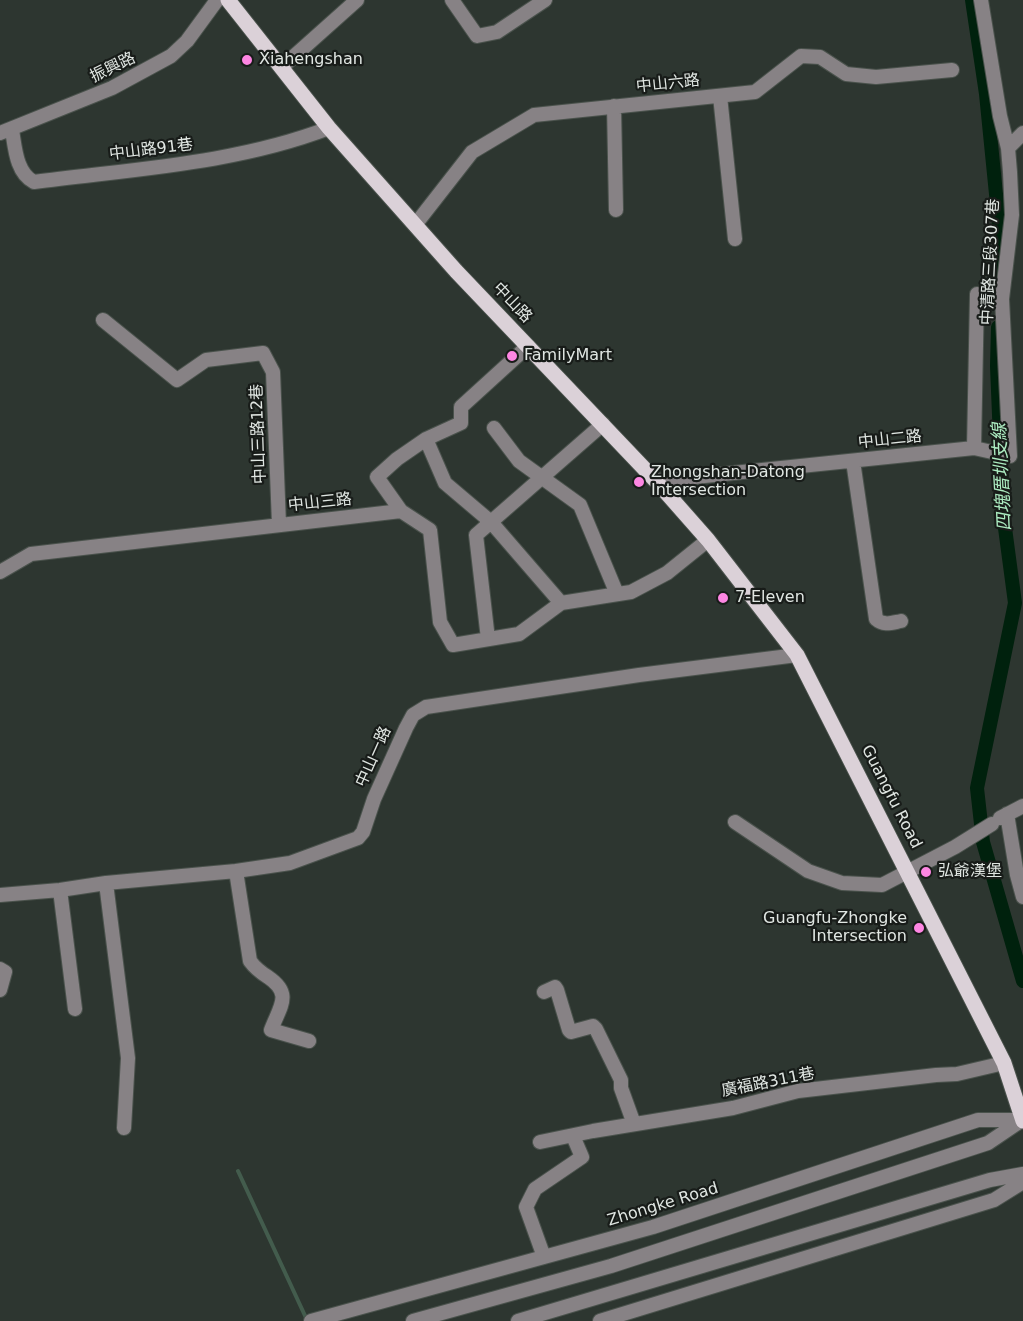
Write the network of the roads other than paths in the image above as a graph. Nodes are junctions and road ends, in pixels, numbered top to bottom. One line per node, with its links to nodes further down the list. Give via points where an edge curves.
1 (217, 0): 12 (street, 振興路, via 171,56 112,88)
2 (228, 0): 7 (main road, 中山路)
3 (357, 0): 7 (street)
4 (452, 0): 5 (street, via 477,36 497,32)
5 (545, 0)
6 (981, 0): 14 (street, 中清路三段307巷)
7 (282, 67): 11 (main road, 中山路)
8 (952, 70): 9 (street, 中山六路, via 876,77 846,74 820,57 801,57 755,92)
9 (720, 96): 10 (street, 中山六路); 17 (street)
10 (614, 106): 15 (street); 16 (street, 中山六路, via 534,115 472,153)
11 (328, 128): 12 (street, 中山路91巷, via 293,142 205,160 33,182 26,178); 16 (main road, 中山路)
12 (6, 131)
13 (1023, 134): 14 (street)
14 (1008, 148): 25 (street, 中清路三段307巷, via 1012,215 1002,299)
15 (616, 210)
16 (415, 225): 20 (main road, 中山路)
17 (735, 239)
18 (978, 294): 24 (street)
19 (103, 320): 31 (street, 中山三路12巷, via 177,380 206,360 263,352 273,372)
20 (528, 346): 21 (main road, 中山路); 23 (street, via 460,407 461,423)
21 (603, 424): 27 (street); 28 (main road, 中山路)
22 (494, 428): 27 (street, via 519,461)
23 (426, 439): 29 (street, via 377,477); 30 (street, via 445,483)
24 (974, 448): 25 (street, 中山二路); 26 (street, 中山二路)
25 (1010, 456)
26 (853, 461): 28 (street, 中山二路); 36 (street, via 874,612 880,623)
27 (544, 477): 30 (street); 34 (street, via 580,505)
28 (656, 481): 32 (main road, 中山路)
29 (401, 511): 31 (street, 中山三路); 37 (street, via 430,530 440,622 453,645)
30 (491, 522): 35 (street); 37 (street, via 476,535)
31 (279, 524): 33 (street, 中山三路, via 31,554)
32 (708, 540): 34 (street, via 667,573 631,592); 38 (main road, 中山路)
33 (0, 572)
34 (617, 594): 35 (street)
35 (561, 603): 37 (street, via 519,634)
36 (901, 621)
37 (488, 639)
38 (798, 655): 42 (street, 中山一路, via 426,707 413,715 406,728 358,838 290,863); 43 (main road, Guangfu Road)
39 (1023, 806): 40 (street)
40 (998, 820): 43 (street); 47 (street)
41 (735, 822): 43 (street, via 808,870 842,883 882,885)
42 (236, 871): 44 (street, 中山一路); 52 (street, via 250,961 278,984 284,996 271,1030)
43 (908, 871): 53 (main road, Guangfu Road)
44 (106, 883): 45 (street, 中山一路); 56 (street, via 128,1058)
45 (60, 890): 46 (street, 中山一路); 51 (street)
46 (0, 895)
47 (1023, 897)
48 (0, 969): 49 (street, via 5,972)
49 (0, 990)
50 (544, 992): 55 (street, via 555,987 557,990 568,1030 593,1026 597,1029 621,1080)
51 (75, 1009)
52 (309, 1041)
53 (1004, 1063): 54 (main road, Guangfu Road); 55 (street, 廣福路311巷, via 957,1074 798,1091)
54 (1023, 1120): 61 (street, Zhongke Road, via 978,1120 653,1227); 63 (street, via 988,1143 611,1266)
55 (634, 1124): 57 (street, 廣福路311巷)
56 (124, 1128)
57 (573, 1136): 58 (street, 廣福路311巷); 61 (street, via 582,1157 535,1189 526,1207)
58 (540, 1142)
59 (1023, 1174): 64 (street, via 990,1180)
60 (1023, 1182): 65 (street, via 994,1200)
61 (544, 1257): 62 (street, Zhongke Road)
62 (312, 1321)
63 (412, 1321)
64 (518, 1321)
65 (600, 1321)

